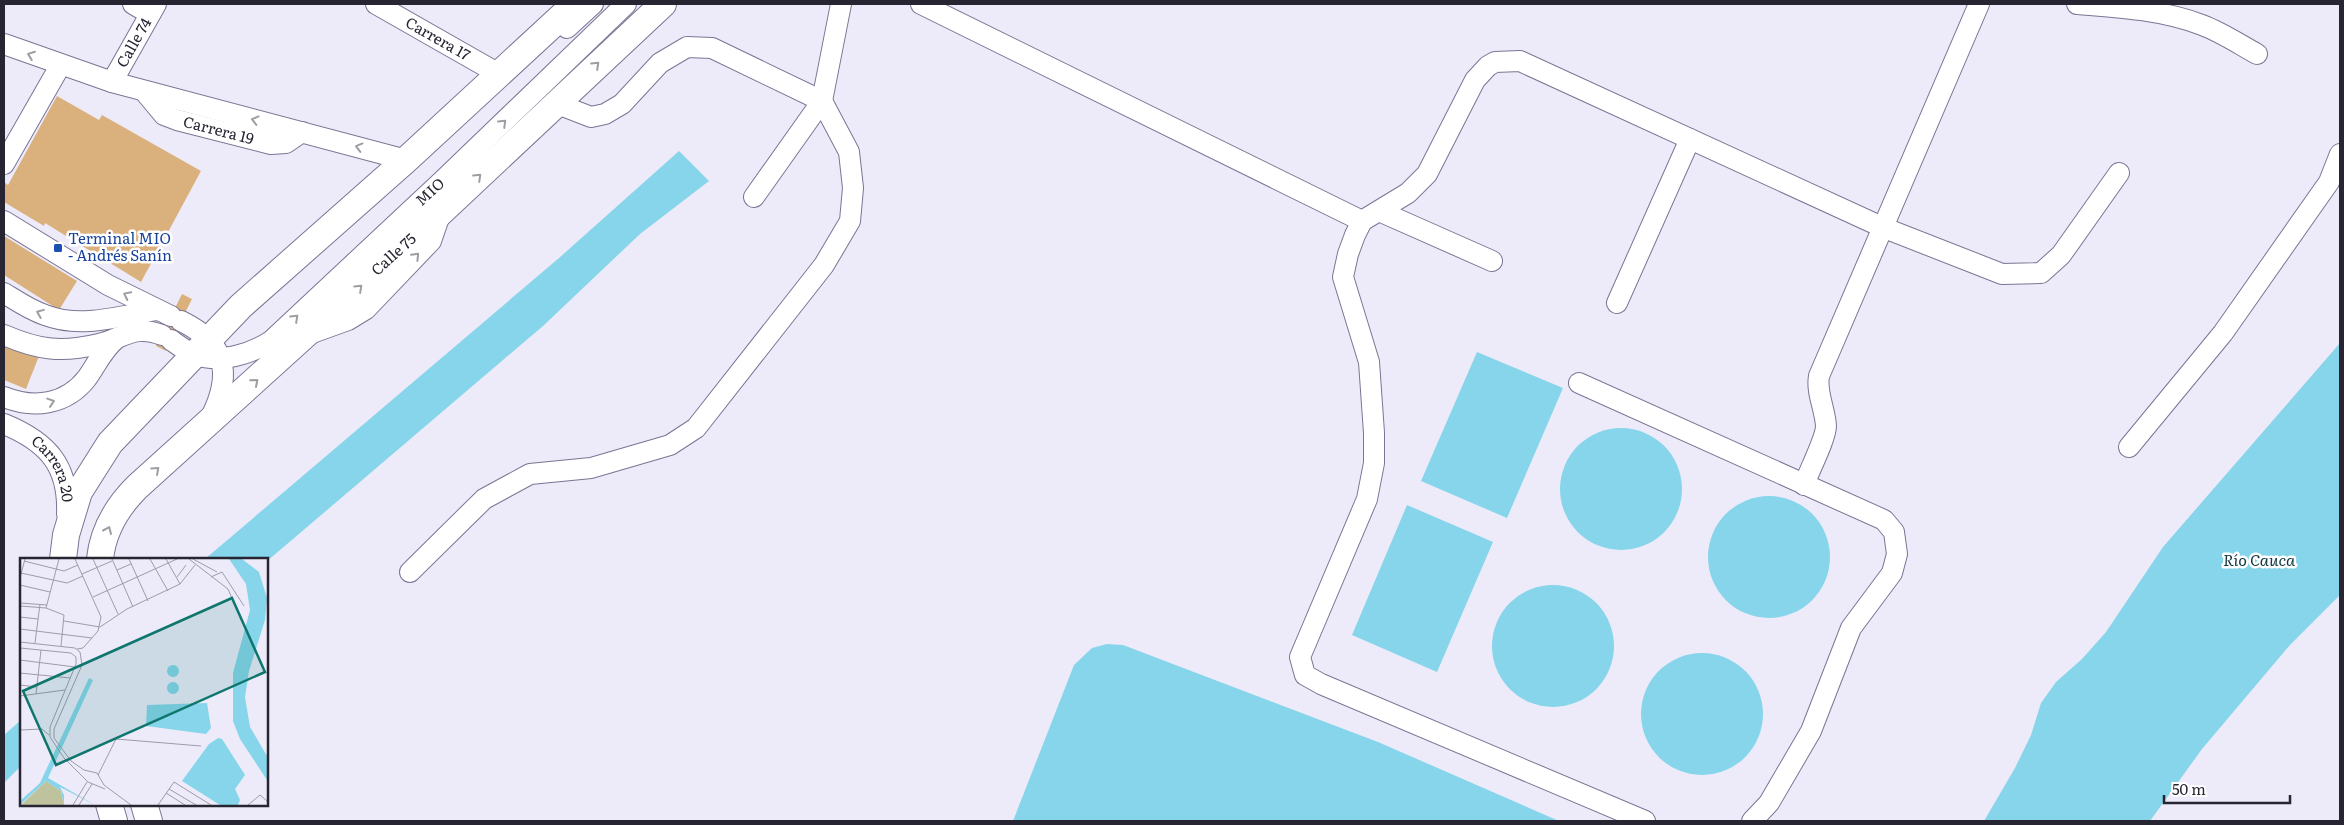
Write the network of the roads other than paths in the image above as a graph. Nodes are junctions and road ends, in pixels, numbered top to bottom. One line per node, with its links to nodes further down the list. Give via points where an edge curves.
1 (132, 4): 11 (street)
2 (376, 4): 15 (street, Carrera 17)
3 (575, 4): 15 (main road)
4 (593, 4): 36 (street, MIO, via 417,167)
5 (626, 4): 36 (street, MIO, one-way to 5, via 244,355 271,341)
6 (663, 4): 18 (main road, Calle 75, one-way to 6)
7 (841, 4): 17 (street)
8 (921, 4): 25 (street)
9 (1979, 4): 27 (street)
10 (2077, 4): 13 (street, via 2102,4 2178,17 2203,25)
11 (153, 9): 16 (street, Calle 74)
12 (4, 44): 14 (street, Carrera 19, one-way to 12)
13 (2257, 54)
14 (60, 66): 16 (street, Carrera 19); 22 (street)
15 (499, 74): 21 (main road)
16 (112, 82): 21 (street, Carrera 19, one-way to 16)
17 (822, 101): 18 (street, via 712,48 688,47 660,63 622,104 605,114 591,116); 24 (street); 46 (street, via 849,152 850,221 824,265 696,428 670,445 591,468 530,474 484,500)
18 (555, 103): 41 (main road, Calle 75, one-way to 18, via 441,212)
19 (1690, 139): 25 (street, via 1520,61 1495,62 1475,80 1426,174 1408,193); 27 (street); 30 (street)
20 (2340, 154): 42 (street, via 2329,182 2223,332)
21 (406, 160): 36 (main road, via 241,306)
22 (4, 164)
23 (2119, 173): 27 (street, via 2061,255 2041,273 2002,274)
24 (754, 197)
25 (1370, 216): 28 (street); 51 (street, via 1355,234 1344,277 1369,362 1374,463 1367,499 1300,657 1306,675)
26 (4, 221): 31 (street, one-way to 26, via 108,285)
27 (1882, 227): 43 (street, via 1819,376 1817,389 1825,408 1826,429)
28 (1492, 261)
29 (4, 293): 32 (street, one-way to 29, via 46,316)
30 (1617, 303)
31 (170, 315): 32 (street); 36 (street, via 200,330)
32 (70, 320): 35 (street, via 84,330)
33 (4, 336): 35 (street, via 47,350)
34 (120, 336): 35 (street); 36 (street, via 145,330); 37 (street, via 109,344)
35 (94, 345): 37 (street)
36 (210, 349): 41 (street, via 223,386); 44 (main road, via 110,443 79,492)
37 (92, 370): 39 (street, one-way to 37, via 28,404 50,402 73,391)
38 (1580, 384): 43 (street)
39 (4, 397)
40 (4, 424): 44 (street, Carrera 20, via 44,446 60,468 68,493)
41 (208, 424): 45 (main road, Calle 75, one-way to 41, via 106,533 121,504)
42 (2129, 447)
43 (1804, 485): 52 (street, via 1884,520 1894,532 1897,554 1892,573 1851,628 1811,732 1769,803)
44 (64, 547)
45 (100, 558)
46 (410, 572)
47 (109, 805): 49 (main road)
48 (144, 805): 50 (main road)
49 (114, 821)
50 (149, 821)
51 (1645, 821)
52 (1752, 821)

